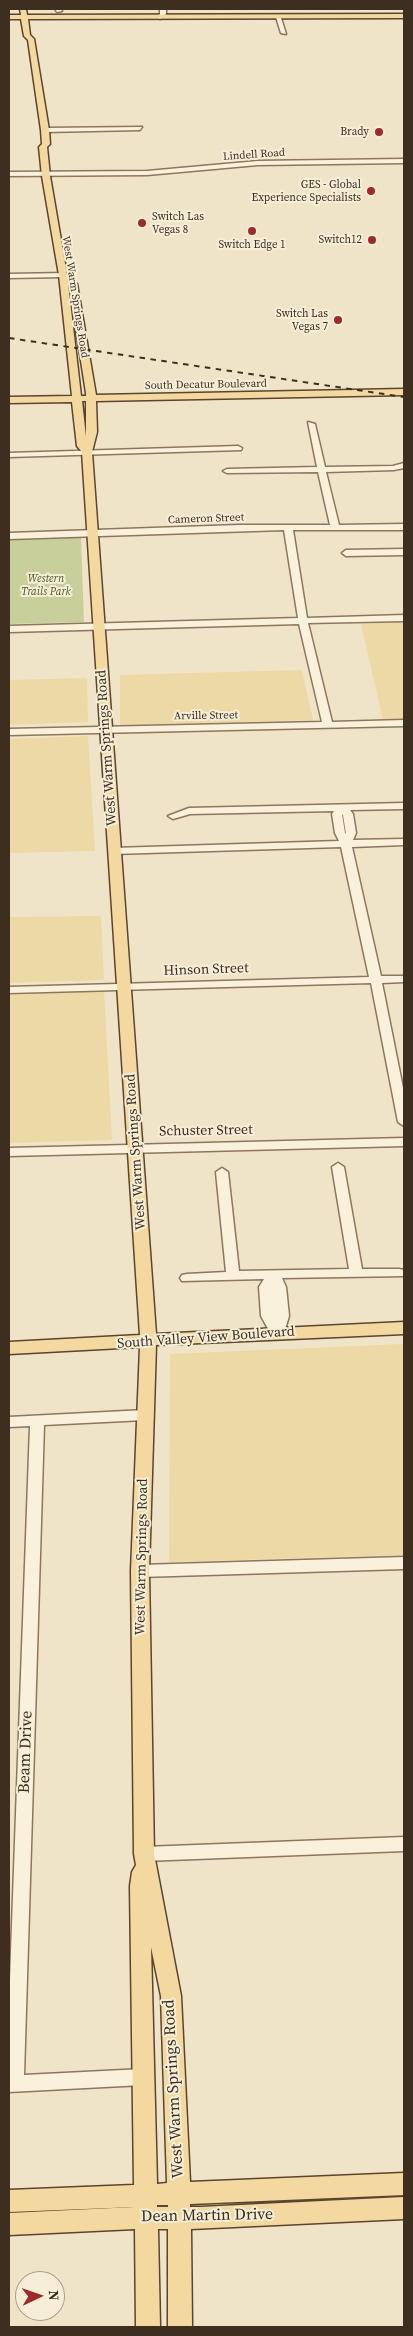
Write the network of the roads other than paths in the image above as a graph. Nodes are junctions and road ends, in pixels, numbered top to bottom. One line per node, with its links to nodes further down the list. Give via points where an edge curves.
1 (23, 9): 13 (main road, West Warm Springs Road)
2 (32, 9): 14 (main road, West Warm Springs Road)
3 (158, 9): 9 (street)
4 (163, 9): 9 (street)
5 (397, 9): 8 (main road)
6 (276, 14): 7 (main road); 7 (main road); 11 (main road); 15 (street)
7 (342, 16): 8 (main road)
8 (404, 16)
9 (160, 17): 10 (main road); 14 (main road)
10 (206, 17): 11 (main road); 11 (main road)
11 (253, 17)
12 (9, 18): 13 (main road)
13 (24, 18): 14 (main road); 16 (main road, West Warm Springs Road, via 27,36)
14 (33, 18): 16 (main road, West Warm Springs Road, via 35,36)
15 (284, 33)
16 (31, 39): 18 (main road, West Warm Springs Road)
17 (140, 128): 18 (street)
18 (45, 130): 19 (main road, West Warm Springs Road)
19 (46, 144): 20 (main road, West Warm Springs Road); 23 (main road, West Warm Springs Road, via 43,147)
20 (52, 153)
21 (404, 161): 23 (street, Lindell Road, via 258,163 168,172)
22 (9, 175): 23 (street, Lindell Road)
23 (46, 175): 26 (main road, West Warm Springs Road)
24 (62, 211): 31 (main road, West Warm Springs Road)
25 (9, 276): 26 (street)
26 (63, 276): 30 (main road, West Warm Springs Road)
27 (404, 387): 31 (main road, South Decatur Boulevard)
28 (404, 392): 31 (main road, South Decatur Boulevard)
29 (9, 395): 30 (main road, South Decatur Boulevard)
30 (77, 396): 31 (main road, South Decatur Boulevard); 32 (main road, South Decatur Boulevard); 35 (main road, West Warm Springs Road, via 82,446)
31 (91, 396): 35 (main road, West Warm Springs Road, via 92,432)
32 (9, 400)
33 (311, 424): 38 (street)
34 (238, 448): 35 (street)
35 (87, 452): 36 (street); 43 (main road, West Warm Springs Road)
36 (9, 455)
37 (404, 465): 38 (street, via 394,468)
38 (321, 469): 39 (street); 41 (street)
39 (227, 471)
40 (404, 527): 41 (street, Cameron Street)
41 (335, 528): 42 (street, Cameron Street)
42 (288, 529): 43 (street, Cameron Street); 48 (street)
43 (94, 534): 44 (street, Cameron Street); 49 (main road, West Warm Springs Road)
44 (9, 536)
45 (404, 552): 46 (street)
46 (346, 553)
47 (404, 618): 48 (street)
48 (303, 621): 49 (street); 52 (street)
49 (101, 626): 50 (street); 53 (main road, West Warm Springs Road)
50 (9, 629)
51 (404, 724): 52 (street, Arville Street)
52 (328, 726): 53 (street, Arville Street)
53 (107, 731): 54 (street, Arville Street); 60 (main road, West Warm Springs Road)
54 (9, 732)
55 (404, 806): 56 (street)
56 (341, 807): 57 (street, via 189,811); 59 (street, via 337,814 340,833)
57 (173, 816)
58 (404, 842): 59 (street)
59 (346, 844): 60 (street); 62 (street)
60 (114, 851): 63 (main road, West Warm Springs Road)
61 (404, 979): 62 (street, Hinson Street)
62 (375, 980): 63 (street, Hinson Street); 65 (street)
63 (124, 988): 64 (street, Hinson Street); 67 (main road, West Warm Springs Road)
64 (9, 990)
65 (404, 1122)
66 (404, 1142): 67 (street, Schuster Street)
67 (136, 1147): 68 (street, Schuster Street); 78 (main road, West Warm Springs Road)
68 (9, 1152)
69 (338, 1167): 71 (street)
70 (222, 1172): 74 (street)
71 (356, 1273): 72 (street); 73 (street)
72 (399, 1273)
73 (273, 1274): 74 (street); 77 (street, via 266,1287 268,1316)
74 (233, 1276): 75 (street)
75 (187, 1278)
76 (404, 1328): 77 (main road, South Valley View Boulevard)
77 (277, 1333): 78 (main road, South Valley View Boulevard)
78 (148, 1340): 79 (main road, South Valley View Boulevard); 80 (main road, West Warm Springs Road)
79 (9, 1348)
80 (145, 1415): 81 (street); 84 (main road, West Warm Springs Road)
81 (37, 1421): 82 (street); 88 (street, Beam Drive)
82 (9, 1422)
83 (404, 1563): 84 (street)
84 (140, 1571): 86 (main road, West Warm Springs Road)
85 (404, 1844): 86 (street)
86 (144, 1854): 87 (main road, West Warm Springs Road, via 140,1886); 91 (main road, West Warm Springs Road, via 171,1996)
87 (143, 2077): 88 (street); 90 (main road, West Warm Springs Road)
88 (12, 2084)
89 (404, 2184): 91 (main road, Dean Martin Drive)
90 (146, 2194): 91 (main road, Dean Martin Drive); 92 (main road, Dean Martin Drive); 94 (main road, West Warm Springs Road)
91 (179, 2194): 95 (main road, West Warm Springs Road)
92 (9, 2200)
93 (404, 2208): 95 (main road, Dean Martin Drive)
94 (147, 2218): 95 (main road, Dean Martin Drive); 96 (main road, Dean Martin Drive); 97 (main road, West Warm Springs Road)
95 (179, 2218): 98 (main road, West Warm Springs Road)
96 (9, 2224)
97 (148, 2327)
98 (180, 2327)

